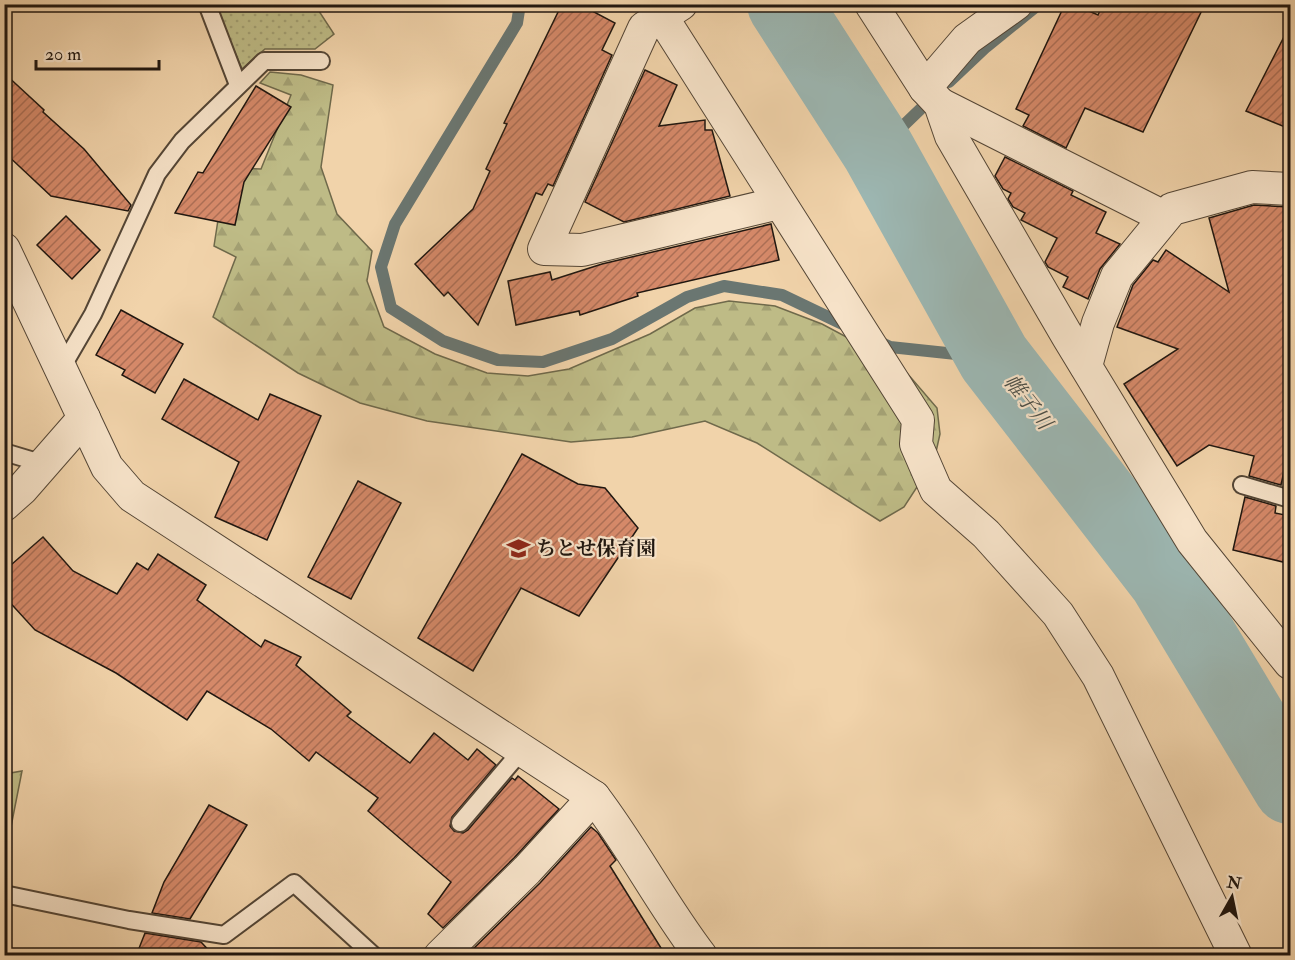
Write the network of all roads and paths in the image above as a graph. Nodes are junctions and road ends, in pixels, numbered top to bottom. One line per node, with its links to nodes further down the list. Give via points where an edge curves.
1 (207, 4): 6 (lane)
2 (871, 4): 7 (street)
3 (1016, 4): 7 (street, via 967,39)
4 (671, 11): 9 (street); 9 (street, via 644,28 544,249 582,250)
5 (321, 61): 6 (lane, via 264,61)
6 (238, 86): 13 (lane, via 182,141 158,174 93,314)
7 (933, 96): 10 (street); 12 (street, via 951,136)
8 (1290, 189): 10 (street, via 1252,187 1172,209)
9 (779, 203): 28 (street, via 918,420 916,444 936,490 986,534 1058,614 1098,676)
10 (1164, 217): 12 (street, via 1117,276)
11 (4, 249): 13 (street)
12 (1086, 366): 20 (street, via 1192,541)
13 (61, 369): 14 (street)
14 (84, 418): 16 (street); 21 (street, via 107,467 132,496)
15 (4, 452): 16 (lane)
16 (44, 464): 19 (street)
17 (1242, 485): 18 (lane)
18 (1290, 499)
19 (4, 505)
20 (1290, 663)
21 (522, 750): 22 (street); 23 (lane)
22 (594, 797): 26 (street); 27 (street)
23 (460, 823)
24 (4, 894): 25 (lane, via 224,935 294,883)
25 (374, 956)
26 (440, 956)
27 (701, 956)
28 (1236, 956)

